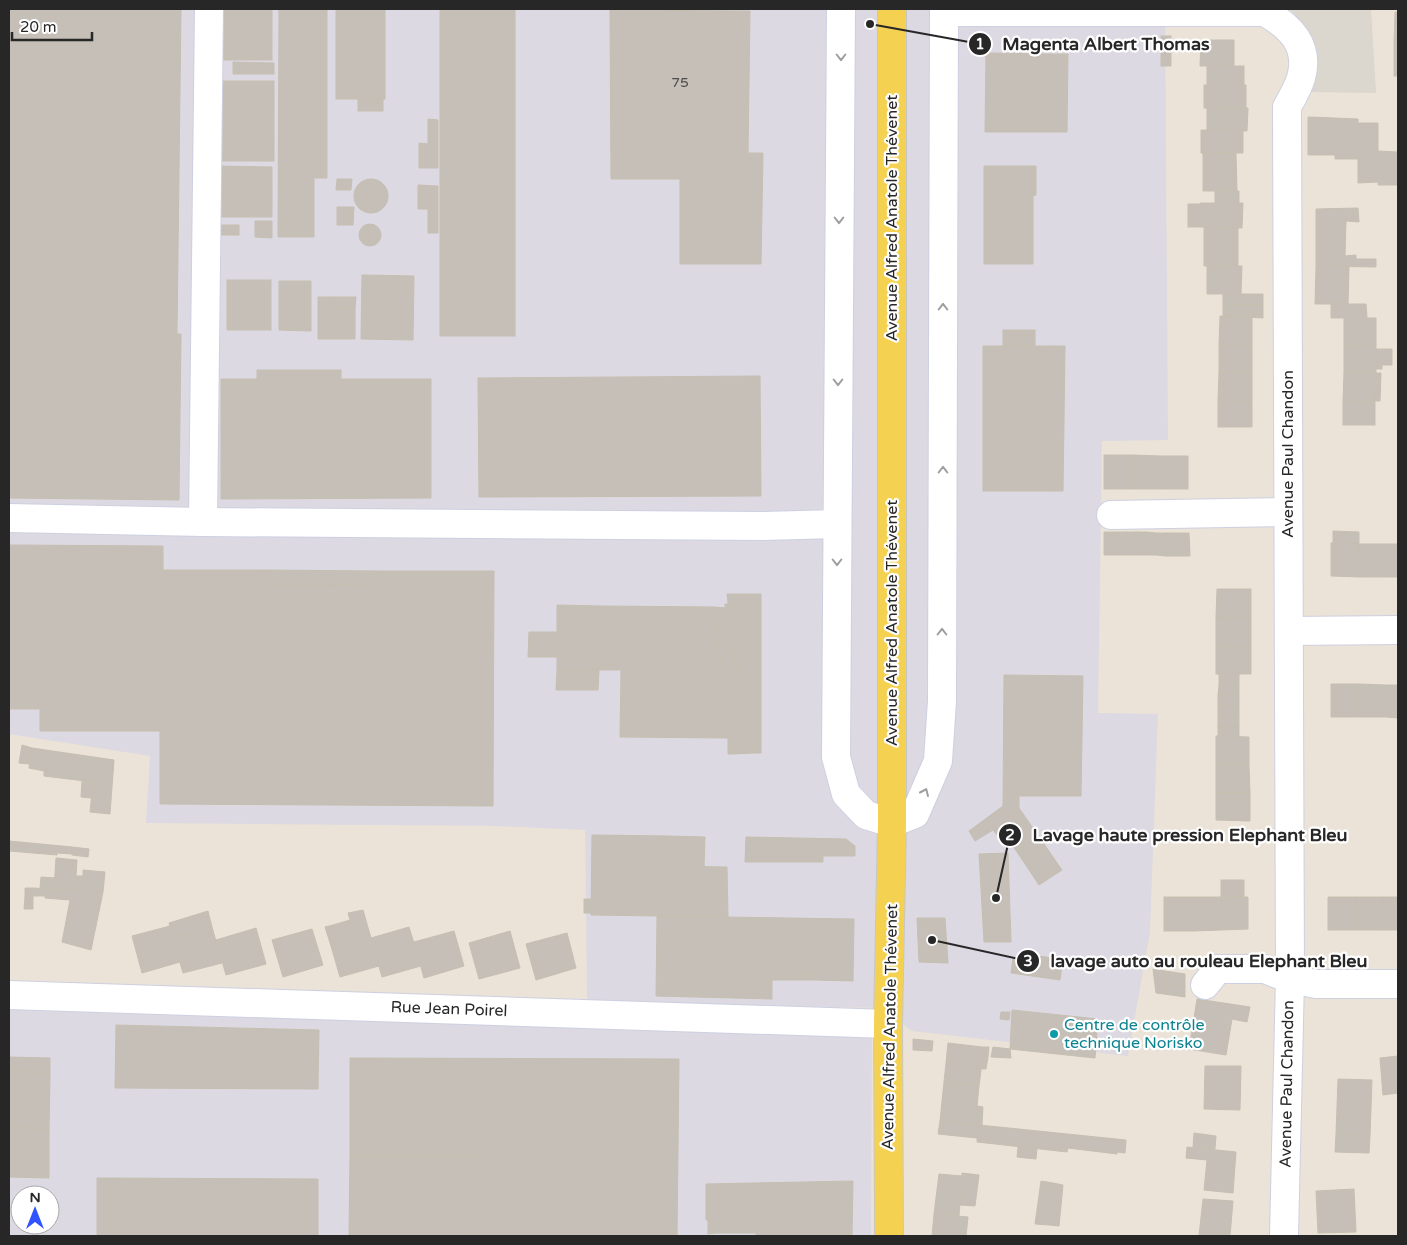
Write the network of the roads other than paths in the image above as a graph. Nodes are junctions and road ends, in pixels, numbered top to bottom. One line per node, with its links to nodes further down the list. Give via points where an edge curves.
1 (209, 9): 8 (street)
2 (841, 9): 9 (street, one-way to 9)
3 (892, 9): 12 (main road, Avenue Alfred Anatole Thévenet)
4 (944, 11): 5 (street, Avenue Paul Chandon, via 1265,12 1283,22 1296,35 1304,66 1287,107); 12 (street, one-way to 4, via 915,814 939,753 942,691)
5 (1288, 512): 6 (street); 11 (street, Avenue Paul Chandon)
6 (1111, 515)
7 (9, 518): 8 (street)
8 (203, 522): 9 (street)
9 (837, 524): 12 (street, one-way to 12, via 836,757 846,794 866,815)
10 (1398, 630): 11 (street)
11 (1289, 631): 13 (street, Avenue Paul Chandon)
12 (892, 823): 17 (main road, Avenue Alfred Anatole Thévenet)
13 (1290, 979): 14 (street, via 1265,970 1218,969); 15 (street, via 1316,984); 19 (street, Avenue Paul Chandon)
14 (1205, 984)
15 (1398, 984)
16 (9, 995): 17 (street, Rue Jean Poirel)
17 (888, 1024): 18 (main road, Avenue Alfred Anatole Thévenet)
18 (888, 1236)
19 (1284, 1236)

